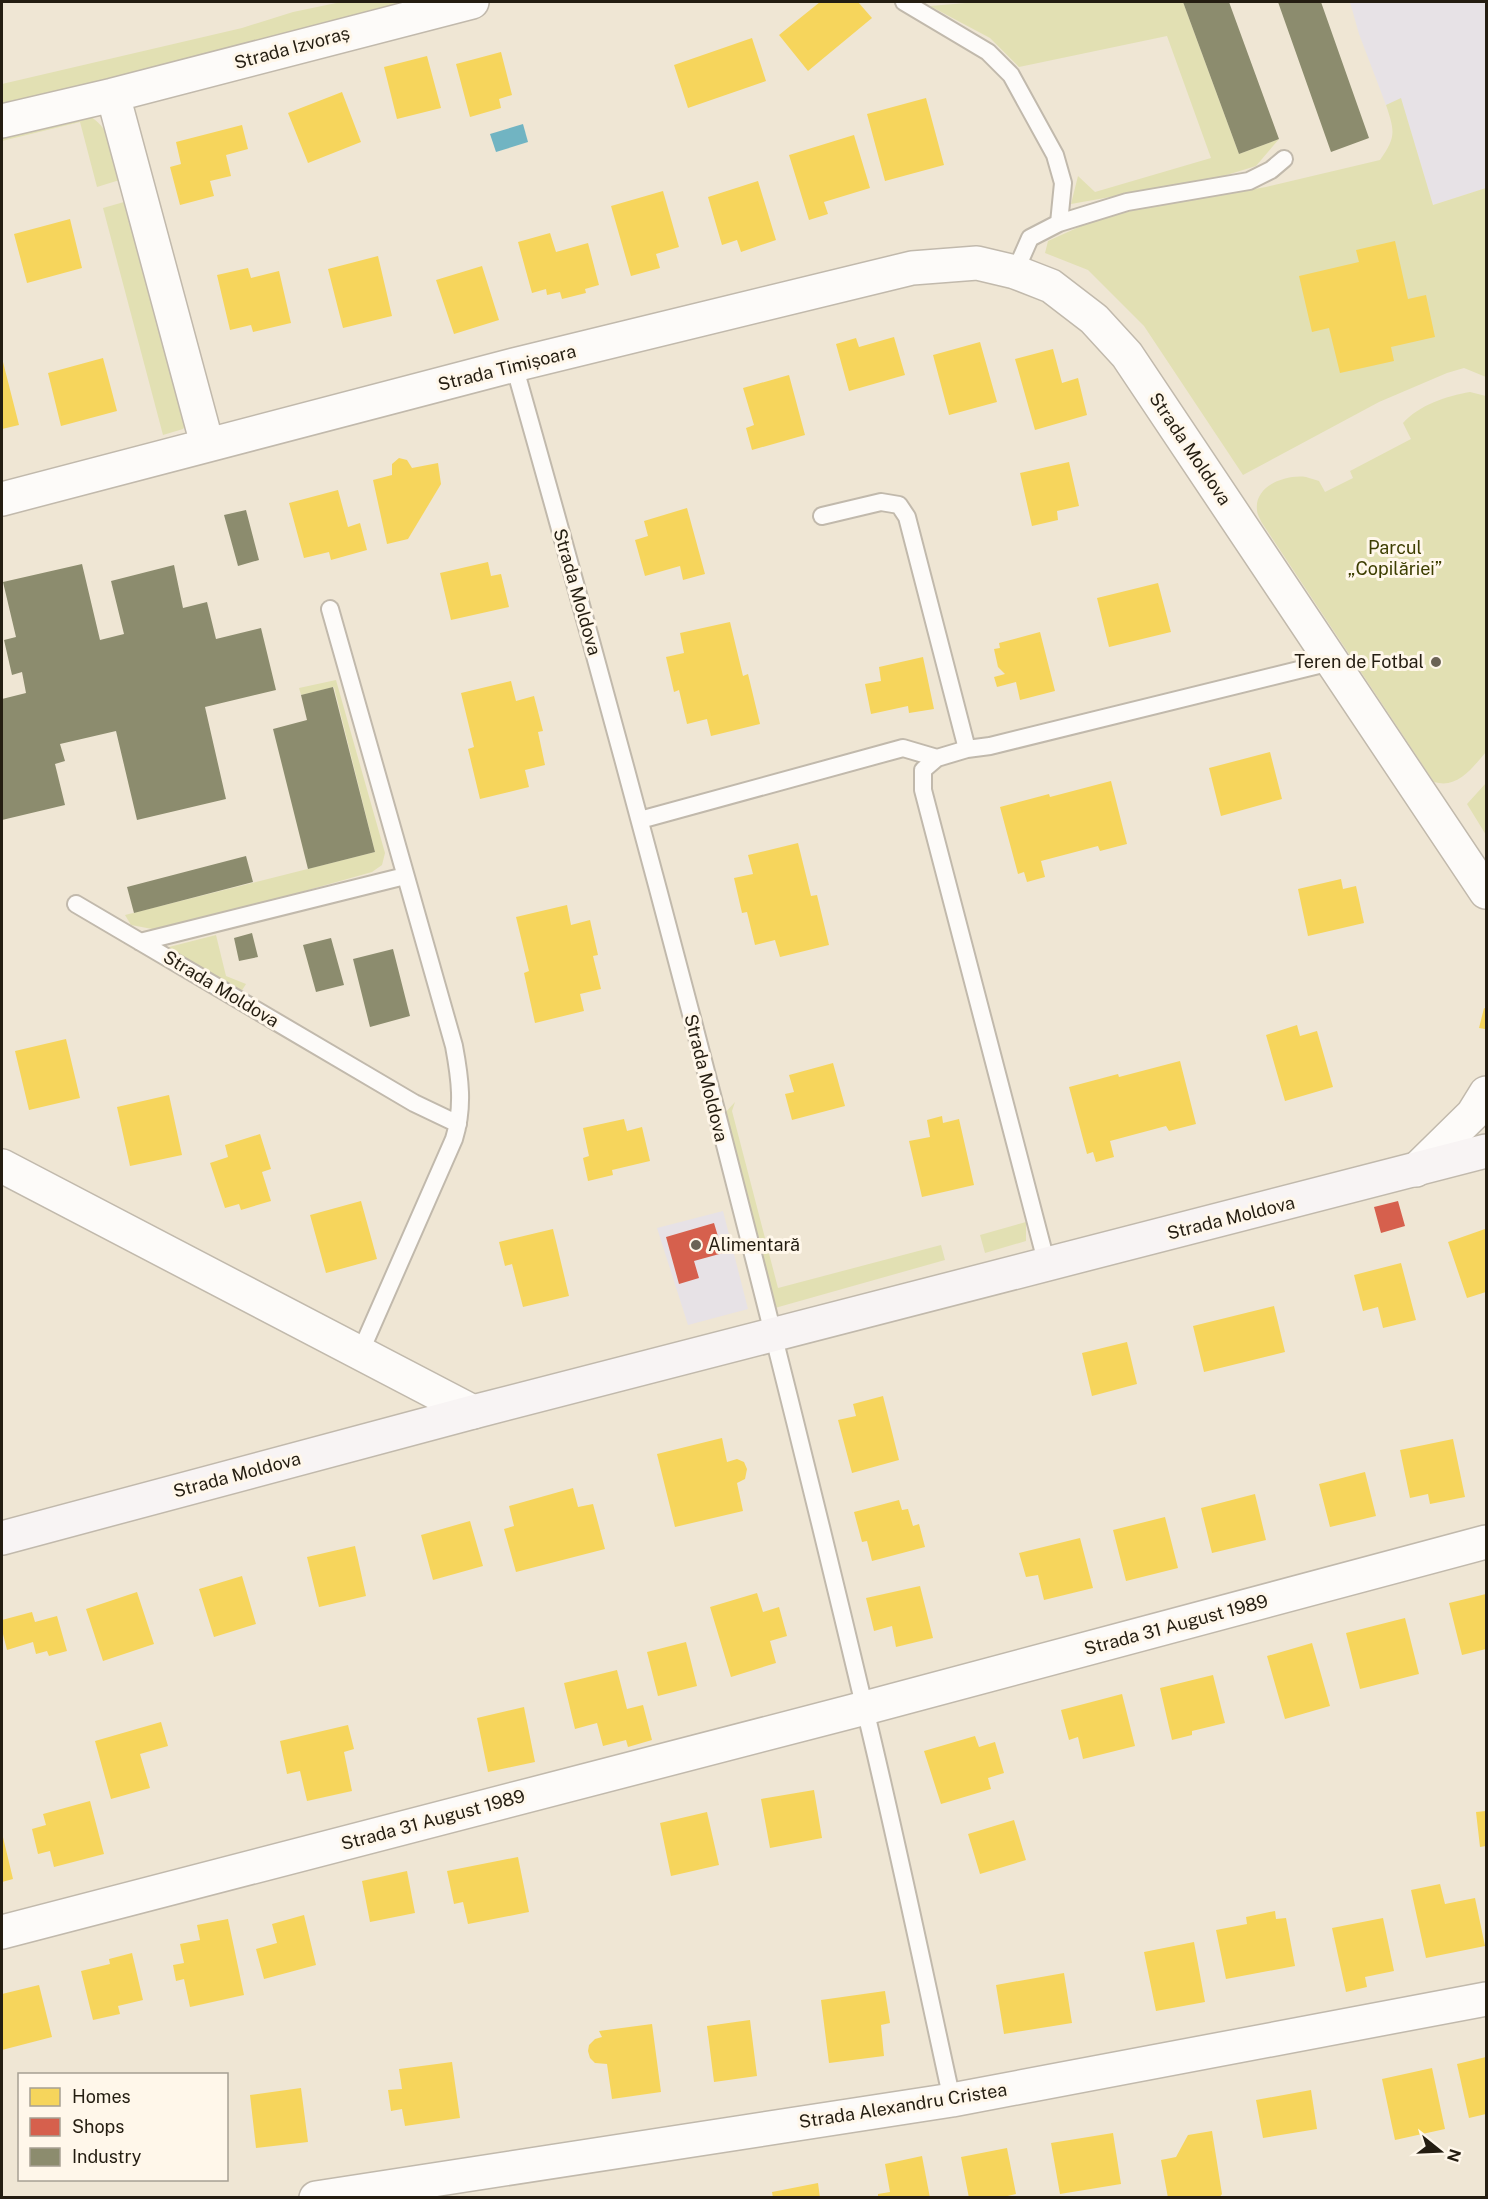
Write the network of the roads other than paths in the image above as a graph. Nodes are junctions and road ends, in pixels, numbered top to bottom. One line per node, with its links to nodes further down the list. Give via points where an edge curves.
1 (472, 2): 3 (street, Strada Izvoraș)
2 (904, 2): 6 (lane, via 988,52 1011,75 1055,155 1063,183)
3 (113, 95): 4 (street, Strada Izvoraș); 9 (street)
4 (2, 121)
5 (1284, 159): 6 (lane, via 1249,181 1128,202)
6 (1059, 223): 7 (lane, via 1030,238)
7 (1015, 272): 8 (street, Strada Timișoara, via 977,263 912,268); 13 (street, Strada Moldova, via 1051,286 1094,319 1128,355)
8 (514, 366): 9 (street, Strada Timișoara); 16 (lane, Strada Moldova)
9 (207, 444): 10 (street, Strada Timișoara)
10 (2, 499)
11 (822, 516): 14 (lane, via 881,502 898,505 907,517)
12 (330, 609): 17 (lane)
13 (1331, 662): 14 (lane); 18 (street, Strada Moldova)
14 (967, 749): 15 (lane)
15 (937, 758): 16 (lane, via 903,748); 26 (lane, via 923,770 923,789)
16 (640, 820): 27 (lane, Strada Moldova)
17 (405, 876): 20 (lane, Strada Moldova); 22 (lane, via 454,1046 461,1086)
18 (1486, 892)
19 (76, 904): 20 (lane, Strada Moldova)
20 (140, 942): 22 (lane, Strada Moldova, via 414,1103)
21 (1486, 1093): 25 (street, via 1473,1114)
22 (458, 1124): 28 (lane)
23 (1486, 1151): 25 (street, Strada Moldova)
24 (2, 1166): 28 (street)
25 (1416, 1170): 26 (street, Strada Moldova)
26 (1047, 1265): 27 (street, Strada Moldova)
27 (772, 1335): 29 (street, Strada Moldova); 32 (lane)
28 (360, 1353): 29 (street)
29 (474, 1413): 30 (street, Strada Moldova)
30 (2, 1538)
31 (1486, 1542): 32 (street, Strada 31 August 1989)
32 (865, 1708): 33 (street, Strada 31 August 1989); 35 (lane)
33 (2, 1932)
34 (1486, 1999): 35 (street, Strada Alexandru Cristea)
35 (952, 2100): 36 (street, Strada Alexandru Cristea)
36 (316, 2198)

